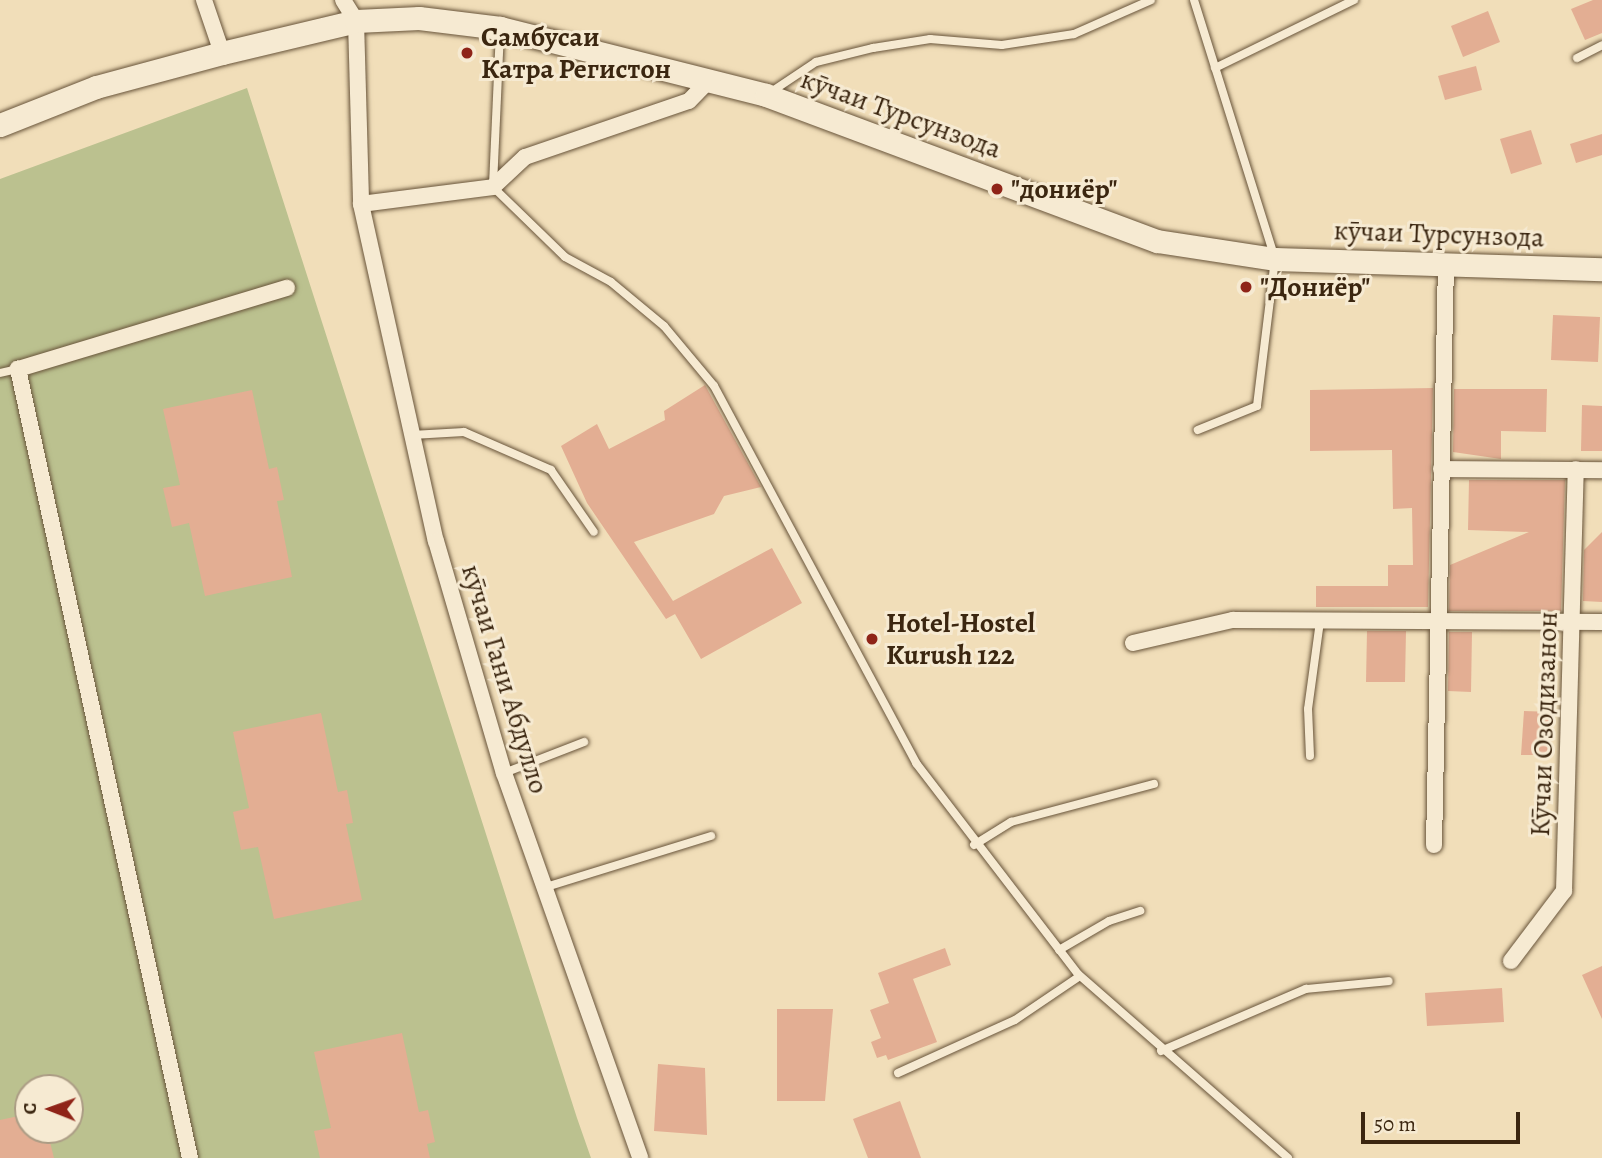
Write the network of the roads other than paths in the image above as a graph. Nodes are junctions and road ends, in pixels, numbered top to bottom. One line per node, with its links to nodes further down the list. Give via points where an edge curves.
1 (204, 0): 9 (street)
2 (343, 0): 6 (street)
3 (1151, 0): 13 (lane, via 1074,34 1002,46 930,39 816,62)
4 (1194, 0): 11 (lane)
5 (1354, 0): 11 (lane)
6 (356, 22): 7 (main road, кӯчаи Турсунзода, via 419,18); 9 (main road, кӯчаи Турсунзода); 16 (street, кӯчаи Гани Абдулло)
7 (500, 28): 12 (main road, кӯчаи Турсунзода); 15 (lane)
8 (1602, 45): 10 (lane)
9 (222, 53): 14 (main road, кӯчаи Турсунзода, via 96,87)
10 (1577, 58)
11 (1215, 68): 17 (lane)
12 (708, 81): 13 (main road, кӯчаи Турсунзода); 15 (street, via 689,101 525,157)
13 (766, 95): 17 (main road, кӯчаи Турсунзода, via 1157,242)
14 (0, 125)
15 (493, 187): 16 (street); 39 (lane, via 565,257 611,282 664,326 714,386 894,727)
16 (361, 204): 24 (street, кӯчаи Гани Абдулло)
17 (1275, 259): 18 (main road, кӯчаи Турсунзода); 23 (lane, via 1257,406)
18 (1446, 264): 19 (main road, кӯчаи Турсунзода); 25 (street)
19 (1602, 270)
20 (287, 288): 21 (street)
21 (18, 369): 22 (lane); 49 (street)
22 (0, 373)
23 (1198, 430)
24 (409, 436): 28 (lane, via 464,432 551,470); 36 (street, кӯчаи Гани Абдулло)
25 (1441, 469): 26 (street); 30 (street)
26 (1576, 469): 27 (street); 31 (street, Кӯчаи Озодизанон)
27 (1602, 470)
28 (594, 532)
29 (1320, 621): 30 (street); 33 (street, via 1233,620); 35 (lane, via 1308,709)
30 (1438, 621): 31 (street); 40 (street)
31 (1572, 621): 32 (street); 44 (street, Кӯчаи Озодизанон, via 1564,891)
32 (1602, 622)
33 (1133, 643)
34 (584, 743): 36 (lane)
35 (1310, 757)
36 (504, 774): 41 (street, кӯчаи Гани Абдулло)
37 (1154, 784): 39 (lane, via 1011,822)
38 (711, 835): 41 (lane)
39 (974, 845): 43 (lane)
40 (1434, 845)
41 (542, 888): 50 (street, кӯчаи Гани Абдулло)
42 (1140, 911): 43 (lane, via 1109,920)
43 (1059, 950): 45 (lane)
44 (1511, 961)
45 (1080, 976): 47 (lane); 48 (lane, via 1015,1020)
46 (1389, 981): 47 (lane, via 1306,989)
47 (1161, 1051): 51 (lane)
48 (898, 1073)
49 (190, 1158)
50 (640, 1158)
51 (1288, 1158)

